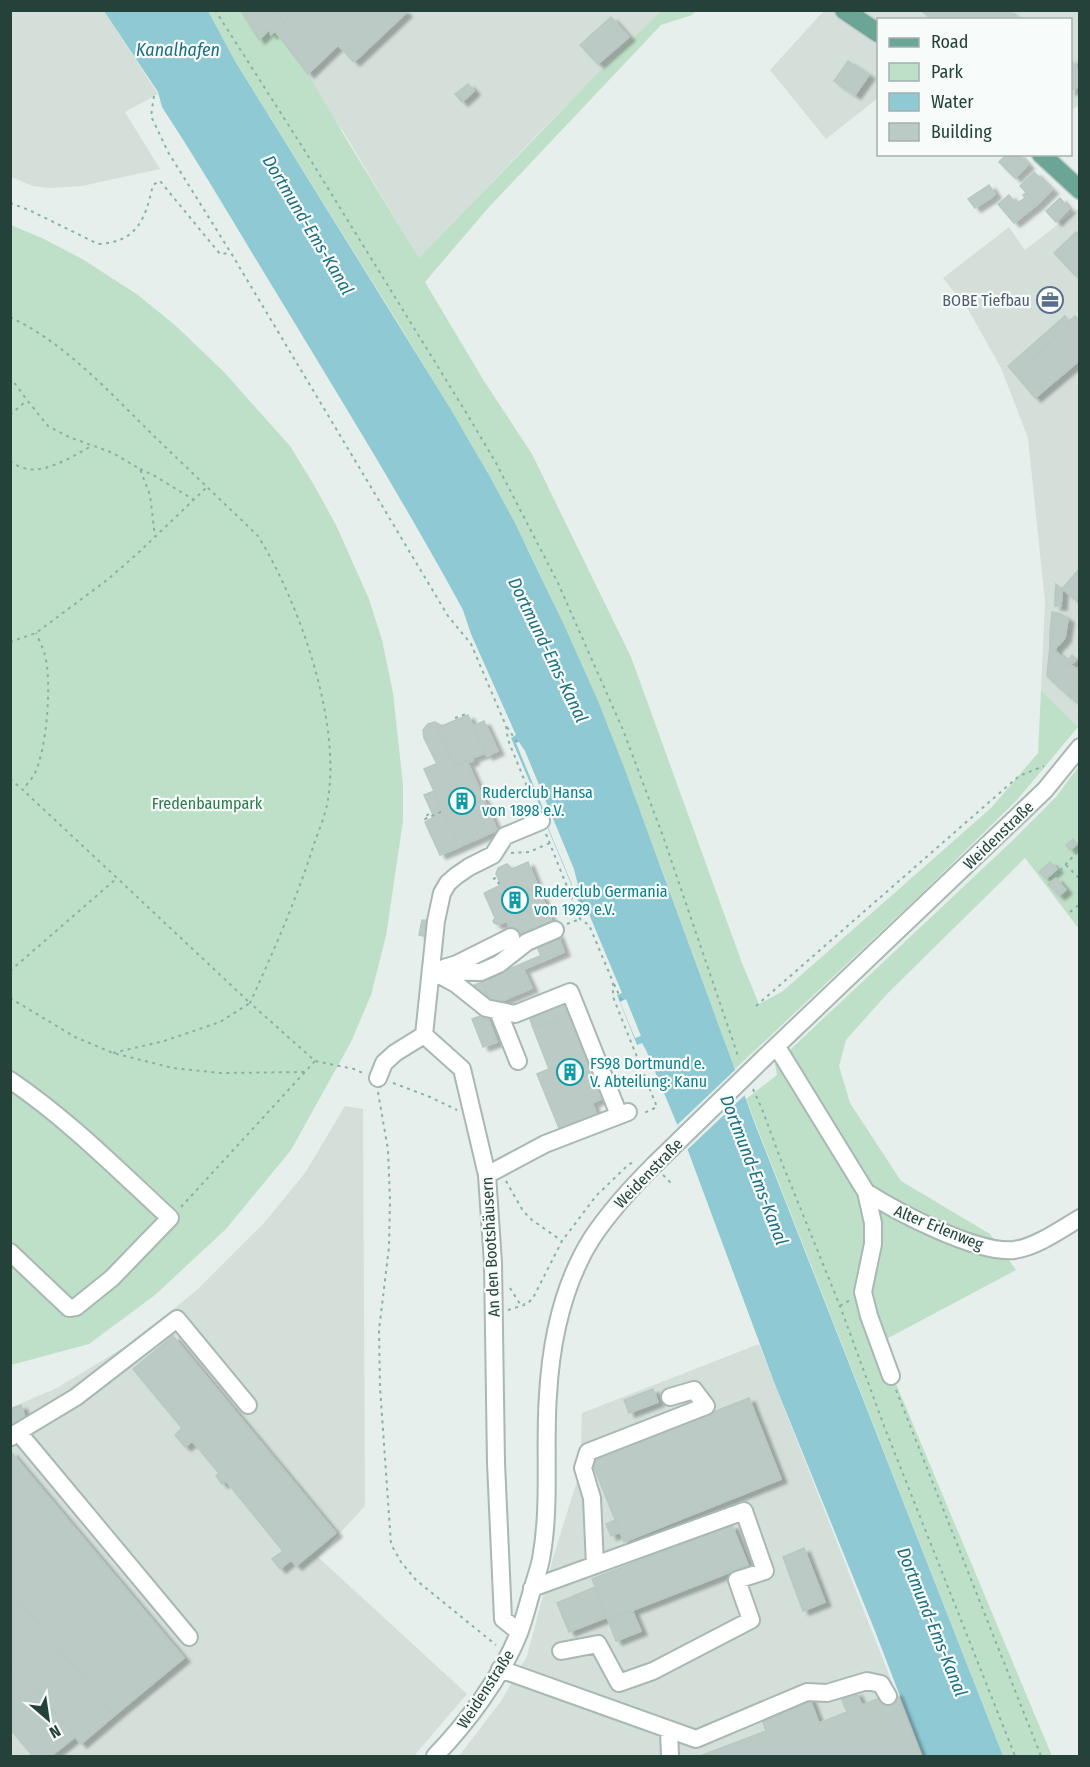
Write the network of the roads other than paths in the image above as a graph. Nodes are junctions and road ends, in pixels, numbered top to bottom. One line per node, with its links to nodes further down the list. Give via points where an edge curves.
1 (844, 10): 2 (main road)
2 (877, 32)
3 (1043, 156): 4 (main road)
4 (1080, 190)
5 (1080, 747): 12 (street, Weidenstraße, via 1045,790)
6 (541, 821): 9 (street, via 505,836 493,855 448,884 436,921)
7 (555, 930): 9 (street, via 527,942 499,964 481,972)
8 (511, 937): 9 (street, via 457,964)
9 (432, 971): 10 (street, via 486,1008); 11 (street)
10 (498, 1011): 13 (street); 16 (street, via 515,1014 570,992 630,1113 545,1144)
11 (424, 1035): 14 (street, via 384,1063); 16 (street, An den Bootshäusern, via 462,1069 476,1130)
12 (771, 1052): 17 (street); 25 (street, Weidenstraße, bridge, via 630,1189 591,1240 580,1262 561,1313 552,1354 546,1522)
13 (518, 1061)
14 (378, 1078)
15 (10, 1080): 19 (street, via 88,1141 170,1218 112,1278 76,1307 69,1308)
16 (491, 1172): 26 (street, An den Bootshäusern, via 503,1619)
17 (866, 1192): 18 (street, Alter Erlenweg, via 931,1227 1000,1250 1038,1242); 20 (street, via 873,1244 863,1293)
18 (1080, 1218)
19 (10, 1252)
20 (891, 1376)
21 (670, 1397): 24 (street, via 694,1390 706,1406 588,1452 583,1468 592,1498)
22 (248, 1405): 23 (street, via 177,1319 76,1397)
23 (14, 1435): 27 (street)
24 (595, 1565): 25 (street); 28 (street, via 744,1510 765,1571 737,1580 751,1620 654,1671 619,1683 598,1644)
25 (532, 1588): 26 (street, Weidenstraße)
26 (519, 1632): 29 (street, Weidenstraße)
27 (189, 1637)
28 (561, 1651)
29 (504, 1662): 31 (street); 32 (street, Weidenstraße, via 470,1716)
30 (888, 1696): 31 (street, via 881,1684 867,1681 827,1693 807,1692 696,1739)
31 (669, 1730): 33 (street)
32 (435, 1756)
33 (670, 1756)

